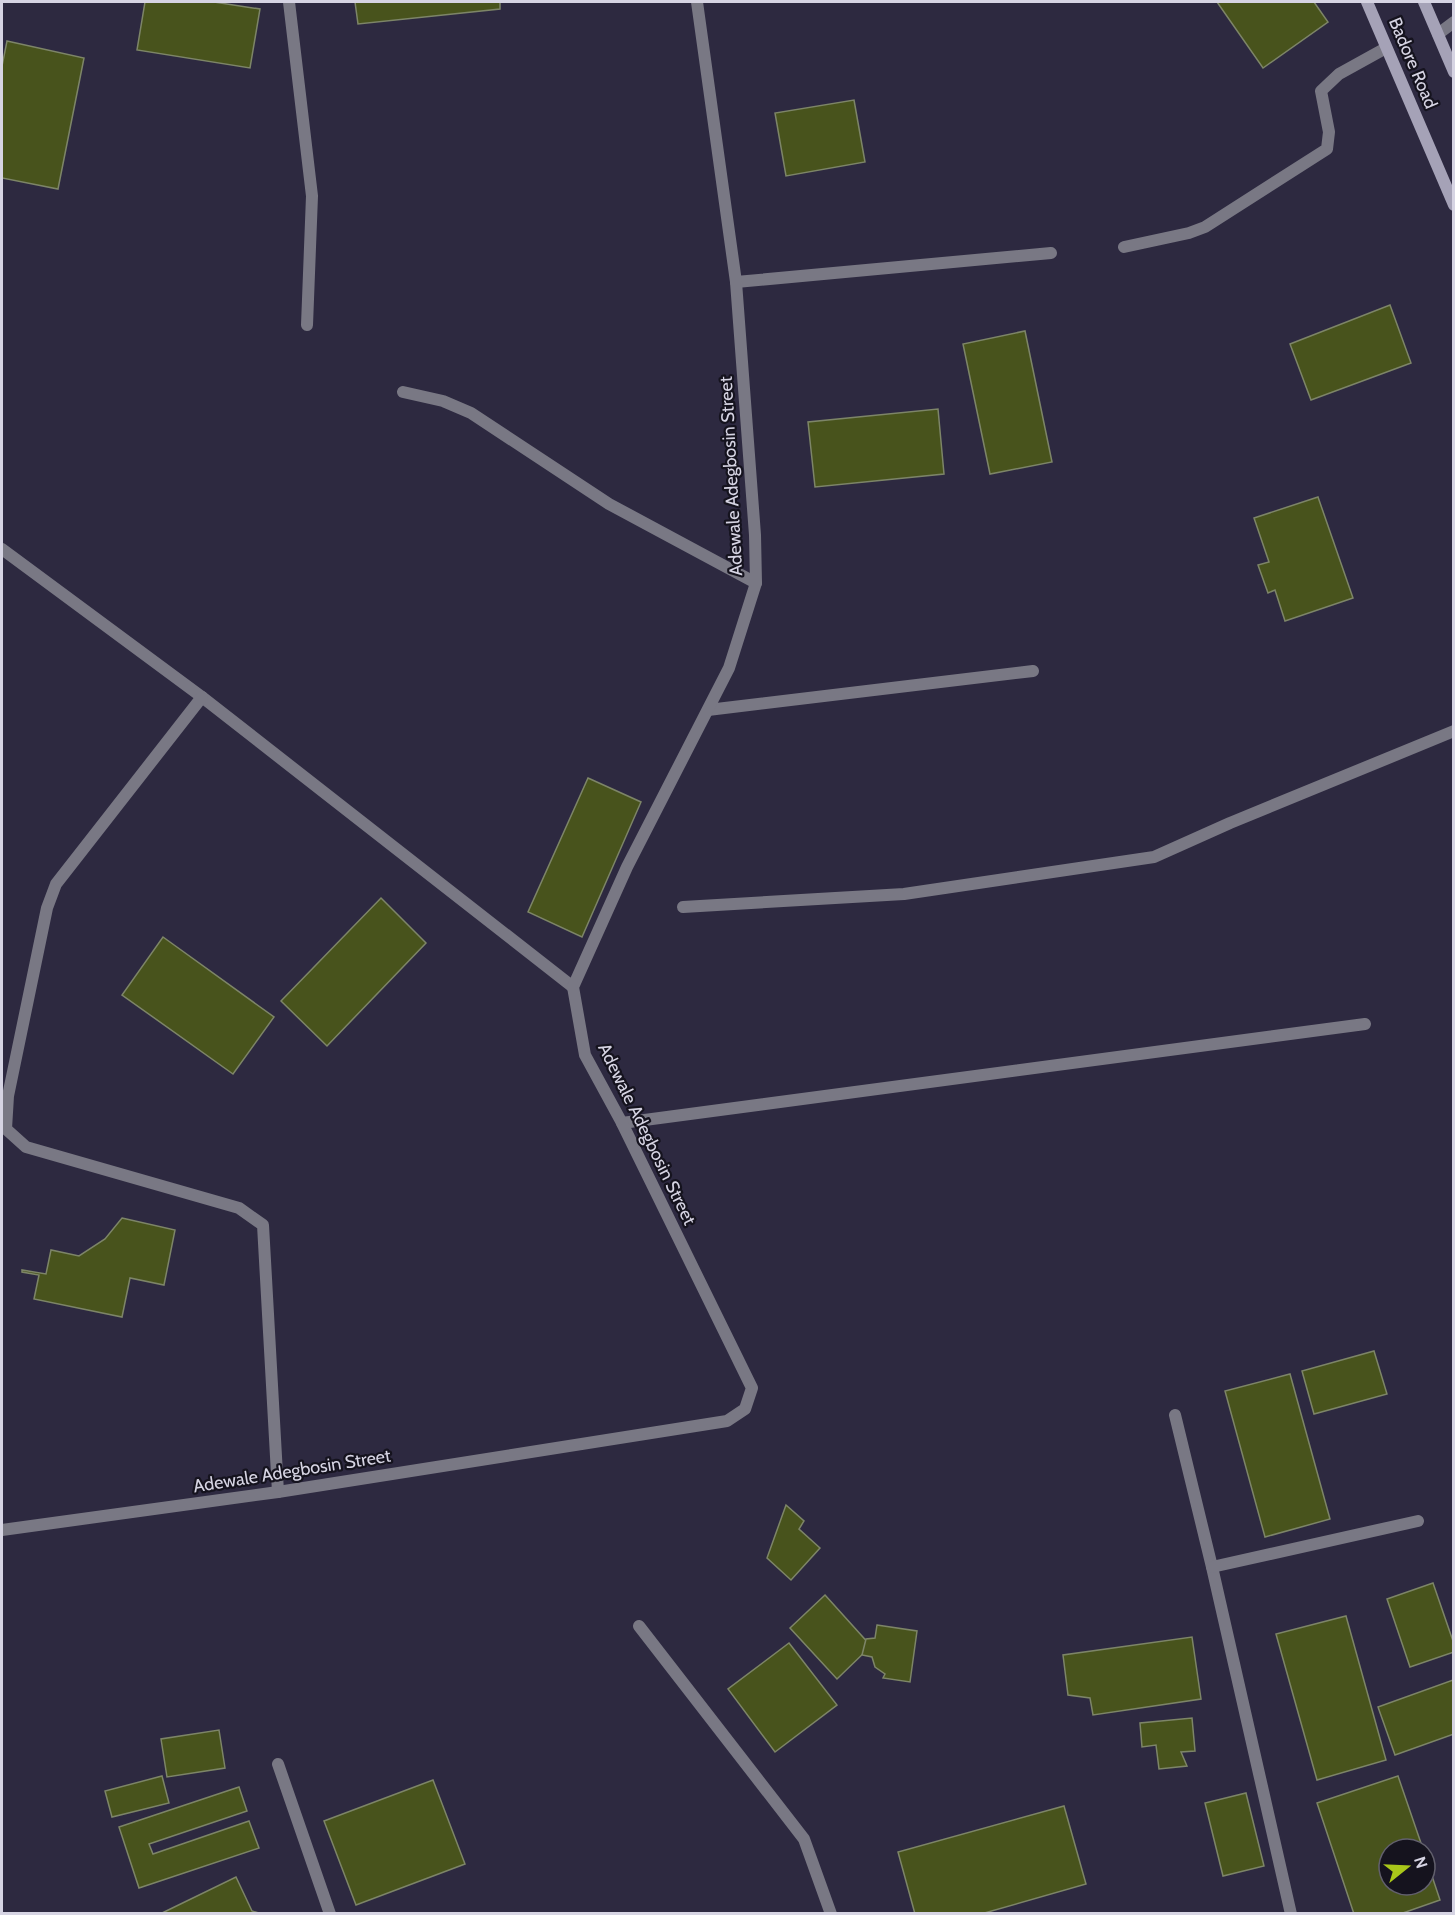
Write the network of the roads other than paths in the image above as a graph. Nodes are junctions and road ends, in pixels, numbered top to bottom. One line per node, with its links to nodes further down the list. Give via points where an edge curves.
1 (289, 2): 13 (street, via 312,196)
2 (697, 2): 12 (street, Adewale Adegbosin Street)
3 (1367, 2): 7 (main road, Badore Road)
4 (1425, 2): 6 (main road, Badore Road)
5 (1454, 22): 6 (street)
6 (1438, 34): 8 (main road, Badore Road)
7 (1386, 48): 9 (main road, Badore Road); 10 (street, via 1339,74 1321,91 1329,132 1327,149 1205,227)
8 (1454, 72)
9 (1454, 205)
10 (1124, 247)
11 (1051, 253): 12 (street)
12 (736, 282): 16 (street, Adewale Adegbosin Street)
13 (306, 325)
14 (403, 392): 16 (street, via 443,401 471,413 609,504)
15 (2, 549): 18 (street)
16 (756, 583): 19 (street, Adewale Adegbosin Street, via 729,668)
17 (1033, 671): 19 (street)
18 (202, 697): 22 (street); 26 (street, via 56,884 47,908 8,1096 6,1129 26,1148 239,1208 263,1225)
19 (708, 710): 22 (street, Adewale Adegbosin Street, via 627,867)
20 (1454, 731): 21 (street, via 1154,857 904,894)
21 (683, 907)
22 (573, 987): 24 (street, Adewale Adegbosin Street, via 585,1055)
23 (1365, 1024): 24 (street)
24 (622, 1123): 26 (street, Adewale Adegbosin Street, via 752,1388 746,1409 727,1421)
25 (1175, 1415): 29 (street)
26 (278, 1492): 28 (street, Adewale Adegbosin Street)
27 (1418, 1521): 29 (street)
28 (2, 1530)
29 (1212, 1567): 34 (street)
30 (639, 1626): 33 (street, via 804,1839)
31 (278, 1764): 32 (street)
32 (330, 1914)
33 (831, 1914)
34 (1292, 1914)

